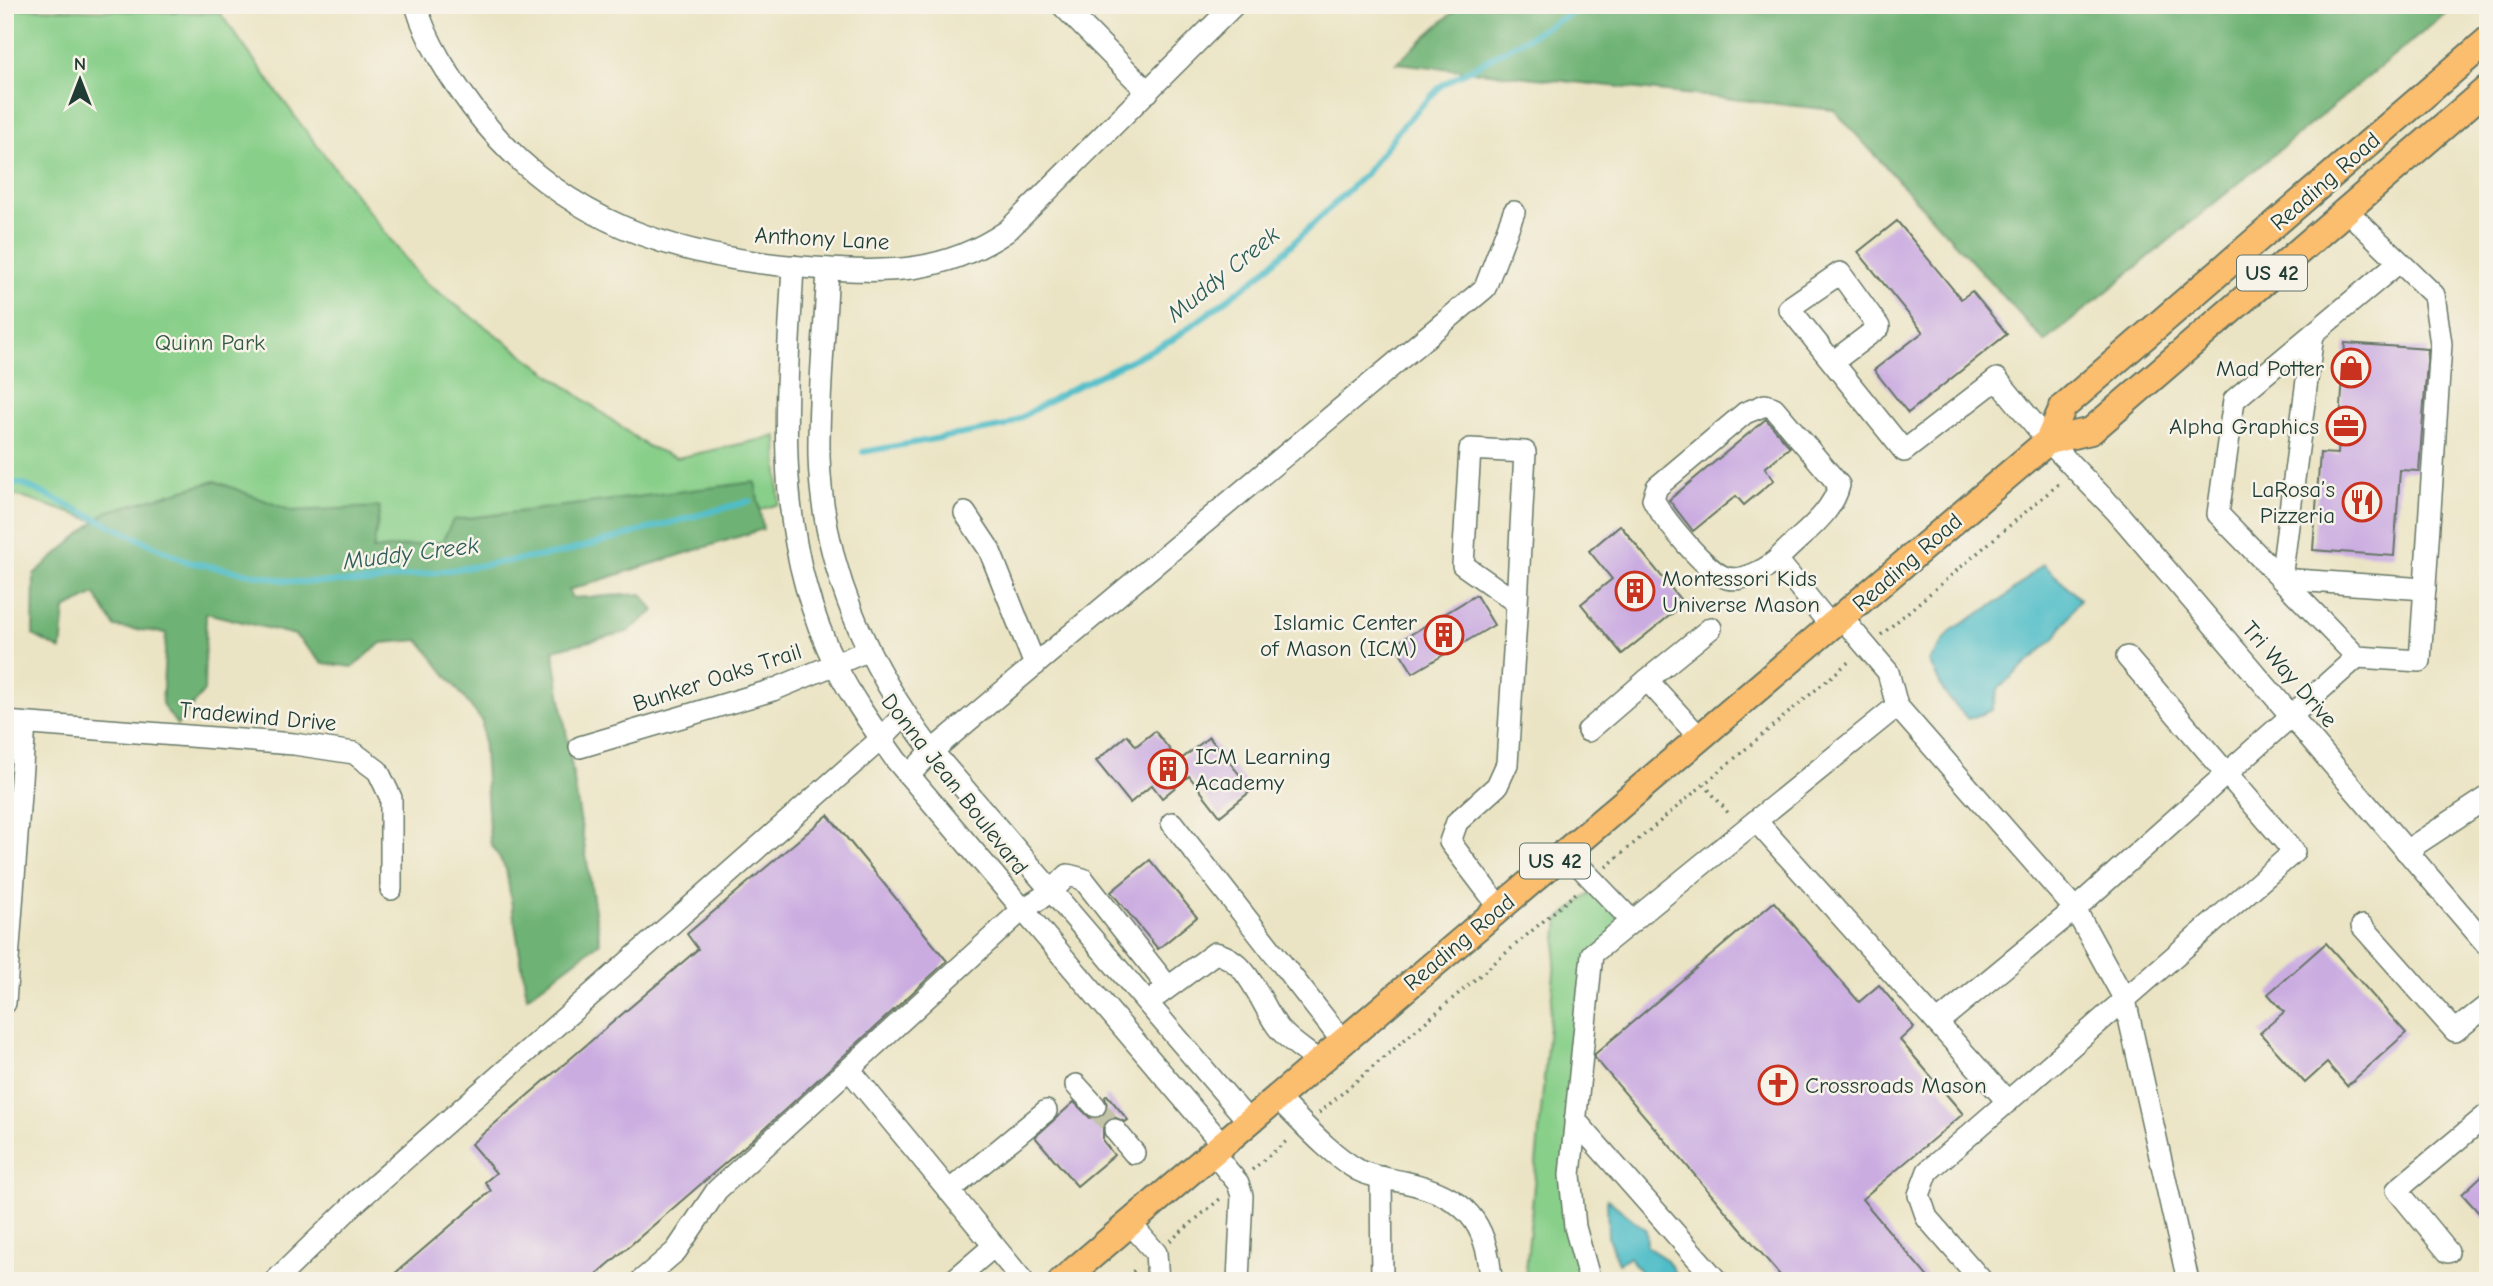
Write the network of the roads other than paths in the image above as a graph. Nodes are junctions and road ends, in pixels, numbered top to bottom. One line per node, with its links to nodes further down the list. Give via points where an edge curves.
1 (416, 5): 10 (street, Anthony Lane, via 451,79 487,127 552,188 603,219 659,242 702,254)
2 (1062, 5): 6 (street)
3 (1234, 5): 6 (street, Anthony Lane)
4 (2488, 40): 14 (main road, Reading Road / US 42, via 2063,407)
5 (2488, 88): 7 (main road, Reading Road / US 42)
6 (1148, 92): 11 (street, Anthony Lane, via 1030,211 982,248 927,267)
7 (2345, 209): 9 (street); 14 (main road, Reading Road / US 42, via 2091,431)
8 (1514, 212): 26 (street, via 1485,288)
9 (2399, 262): 12 (street); 18 (street, via 2434,295 2441,344)
10 (793, 266): 11 (street, Anthony Lane); 25 (street, Donna Jean Boulevard, via 784,442 788,502 807,589)
11 (828, 269): 22 (street, Donna Jean Boulevard, via 820,411 822,487 832,548)
12 (2314, 334): 17 (street); 17 (street, via 2234,400 2218,514)
13 (1833, 362): 14 (street, Tri Way Drive, via 1904,451 1997,379)
14 (2048, 441): 20 (main road, Reading Road / US 42); 30 (street, Tri Way Drive, via 2116,511)
15 (965, 513): 26 (street, via 989,549)
16 (1777, 560): 16 (street, via 1755,573 1726,578 1707,566 1653,499 1657,487 1745,413 1765,405 1774,408 1839,485 1829,508); 20 (street)
17 (2281, 579): 18 (street); 24 (street)
18 (2425, 589): 24 (street, via 2420,661)
19 (1517, 603): 19 (street, via 1525,452 1470,449 1463,565); 46 (street, via 1507,764 1497,786 1457,822 1450,842)
20 (1837, 622): 28 (street, via 1888,672); 33 (main road, Reading Road / US 42)
21 (1711, 628): 27 (street)
22 (867, 651): 25 (street, Bunker Oaks Trail); 29 (street, Donna Jean Boulevard)
23 (2127, 657): 38 (street)
24 (2357, 657): 30 (street)
25 (835, 665): 34 (street, Donna Jean Boulevard); 35 (street, Bunker Oaks Trail, via 762,694)
26 (1035, 665): 36 (street)
27 (1647, 680): 32 (street); 33 (street)
28 (1897, 706): 41 (street); 47 (street)
29 (904, 715): 34 (street); 36 (street, Donna Jean Boulevard)
30 (2292, 717): 38 (street); 42 (street, Tri Way Drive)
31 (15, 723): 44 (street, Tradewind Drive, via 294,744 354,753 378,771 391,798); 54 (street)
32 (1588, 731)
33 (1700, 738): 43 (main road, Reading Road / US 42)
34 (881, 740): 37 (street, Donna Jean Boulevard); 77 (street, via 356,1202)
35 (580, 747)
36 (932, 751): 37 (street); 45 (street, Donna Jean Boulevard)
37 (909, 775): 48 (street, Donna Jean Boulevard)
38 (2225, 776): 47 (street); 53 (street, via 2294,852)
39 (2488, 797): 42 (street)
40 (1172, 823): 58 (street)
41 (1747, 823): 49 (street); 57 (street)
42 (2406, 851): 51 (street, Tri Way Drive)
43 (1566, 852): 46 (main road, Reading Road / US 42); 49 (street)
44 (391, 889)
45 (1052, 891): 48 (street); 52 (street, via 1068,875 1083,879); 55 (street, Donna Jean Boulevard)
46 (1500, 908): 58 (main road, Reading Road / US 42)
47 (2075, 909): 53 (street); 57 (street)
48 (1022, 910): 60 (street); 70 (street, Donna Jean Boulevard)
49 (1632, 921): 67 (street, via 1592,954)
50 (2362, 926): 56 (street, via 2455,1031)
51 (2488, 946)
52 (1168, 988): 55 (street); 59 (street, via 1214,953 1225,955 1247,974 1278,1028)
53 (2125, 1000): 63 (street); 89 (street)
54 (5, 1003)
55 (1148, 1004): 68 (street, Donna Jean Boulevard)
56 (2488, 1005)
57 (1937, 1023): 63 (street)
58 (1343, 1042): 59 (main road, Reading Road / US 42)
59 (1319, 1062): 62 (main road, Reading Road / US 42)
60 (849, 1069): 73 (street); 78 (street, via 718,1190 676,1251)
61 (1076, 1085): 64 (street)
62 (1277, 1098): 68 (main road, Reading Road / US 42); 72 (street, via 1348,1164)
63 (2008, 1102): 88 (street, via 1928,1171 1919,1195 1927,1218)
64 (1095, 1106)
65 (1046, 1111): 73 (street)
66 (2488, 1114): 76 (street, via 2397,1190)
67 (1575, 1120): 86 (street, via 1570,1175 1575,1227); 87 (street)
68 (1249, 1122): 70 (main road, Reading Road / US 42)
69 (1115, 1130): 71 (street)
70 (1218, 1148): 74 (main road, Reading Road / US 42); 83 (street, Donna Jean Boulevard, via 1242,1196)
71 (1135, 1153)
72 (1381, 1177): 84 (street); 85 (street, via 1446,1196 1470,1214 1486,1239)
73 (949, 1191): 75 (street)
74 (1130, 1223): 81 (main road, Reading Road / US 42); 82 (street, via 1156,1253)
75 (994, 1246): 79 (street); 80 (street)
76 (2448, 1252)
77 (275, 1281)
78 (641, 1281)
79 (953, 1281)
80 (1023, 1281)
81 (1062, 1281)
82 (1158, 1281)
83 (1238, 1281)
84 (1382, 1281)
85 (1491, 1281)
86 (1590, 1281)
87 (1717, 1281)
88 (1982, 1281)
89 (2188, 1281)

